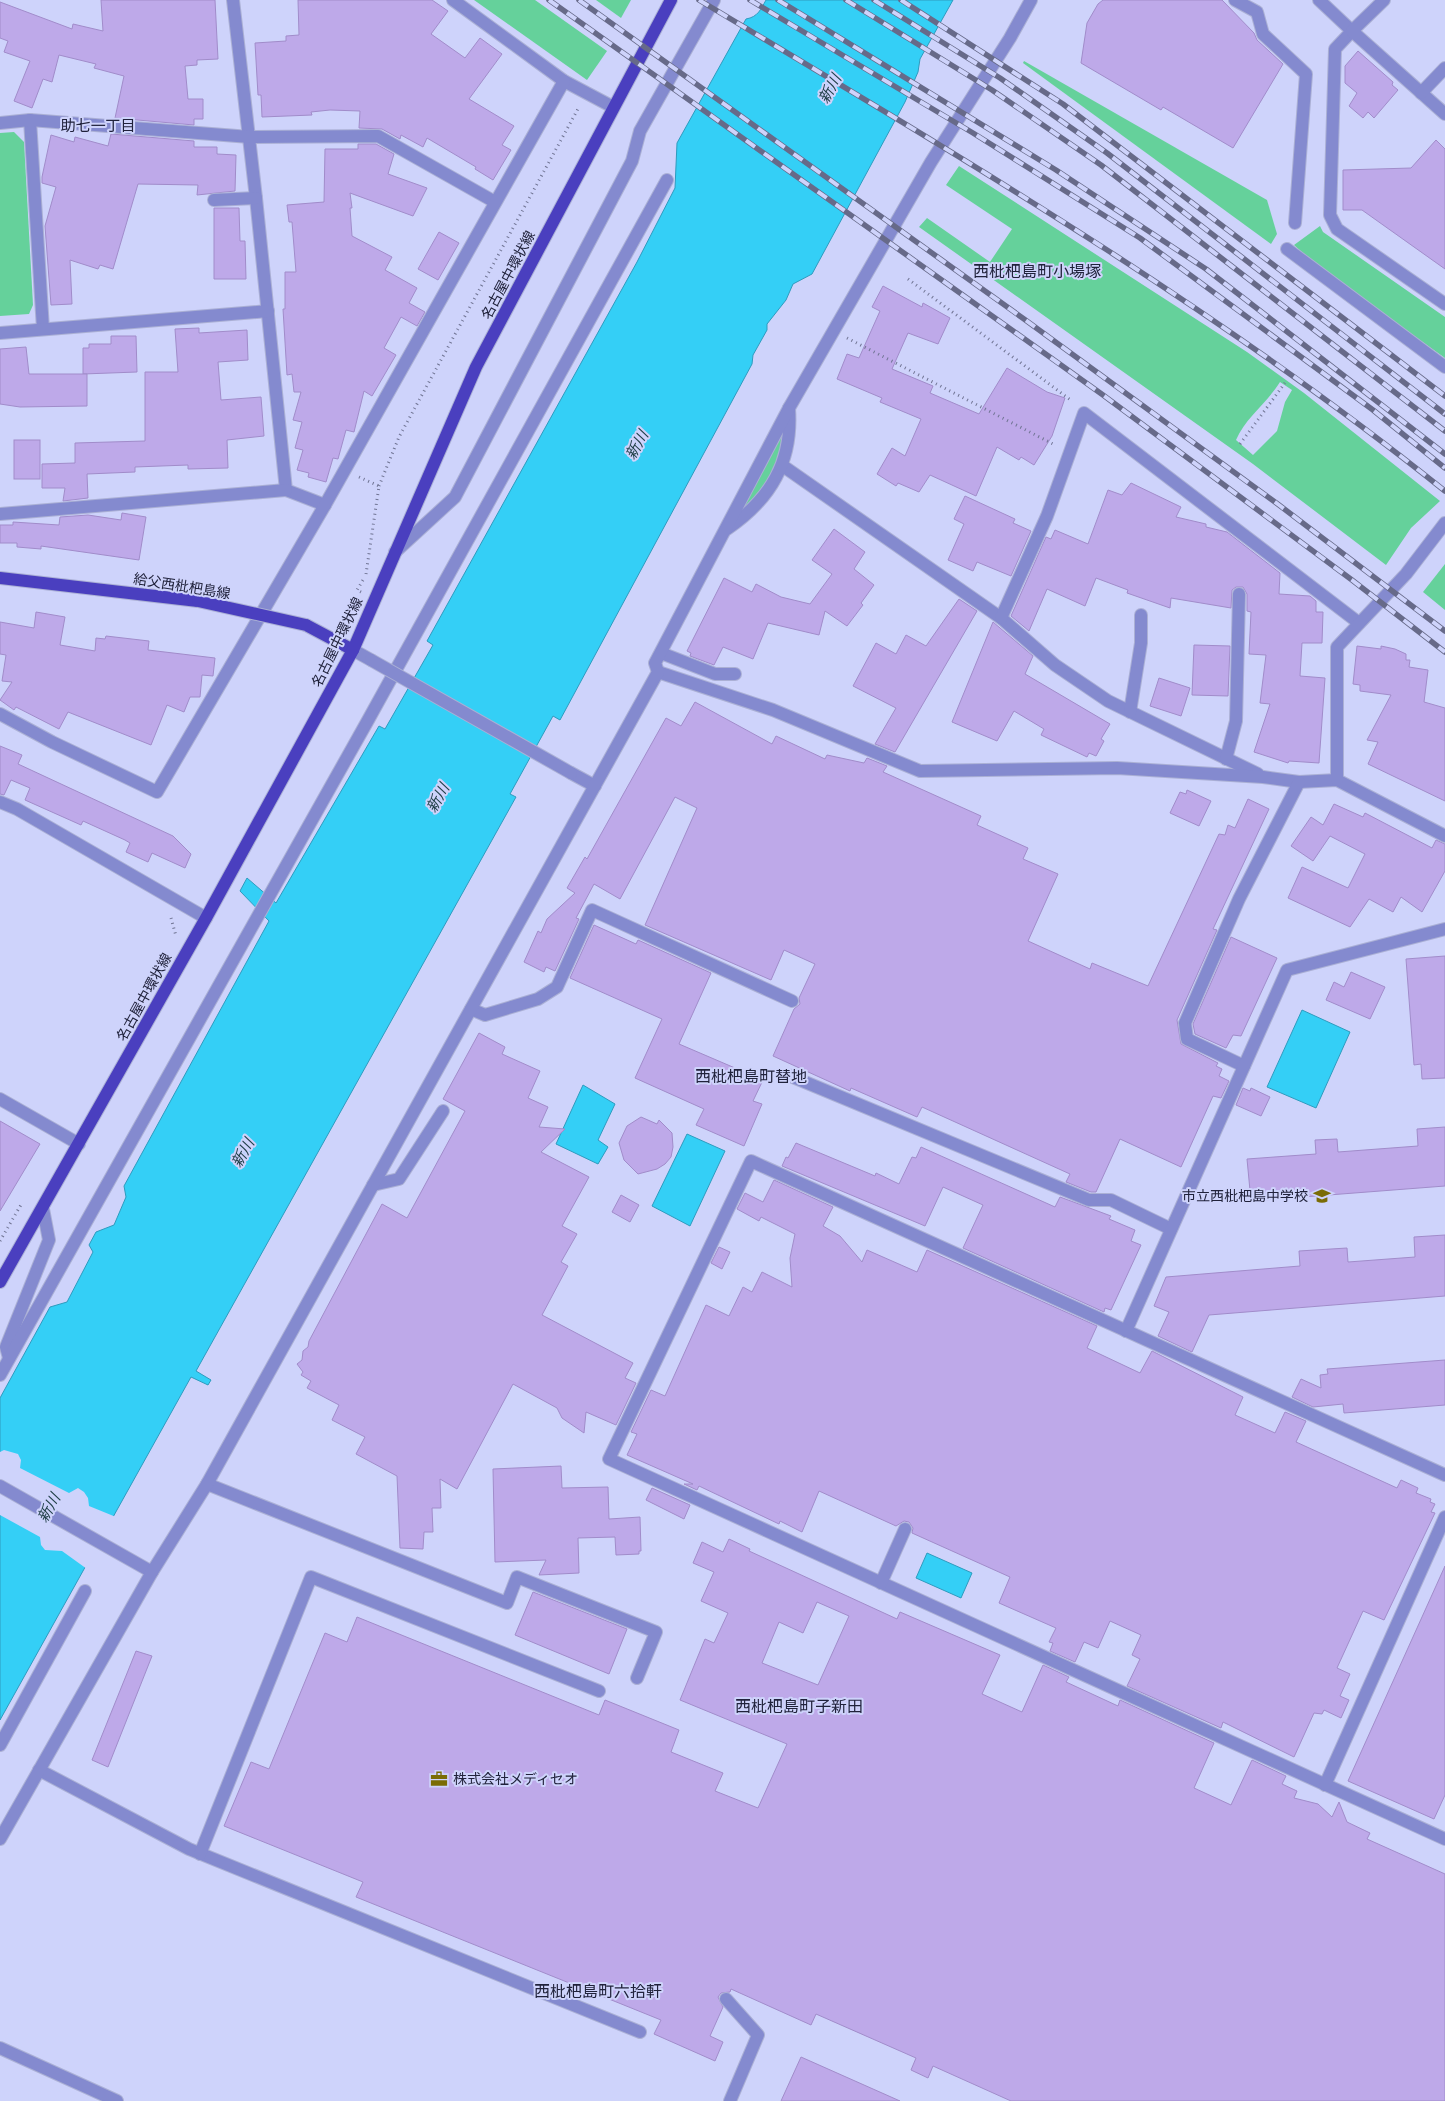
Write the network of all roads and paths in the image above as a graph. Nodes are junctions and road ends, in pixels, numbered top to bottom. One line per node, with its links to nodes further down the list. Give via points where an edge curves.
1 (233, 0): 18 (street)
2 (454, 0): 11 (street)
3 (671, 0): 14 (main road, 名古屋中環状線)
4 (714, 0): 45 (street, via 640,131 632,161 455,497)
5 (1031, 0): 29 (street, via 931,162)
6 (1235, 0): 23 (street, via 1256,12 1263,34 1306,74)
7 (1319, 0): 9 (street)
8 (1384, 0): 9 (street)
9 (1352, 31): 13 (street); 26 (street, via 1335,49 1330,215 1338,229)
10 (1445, 68): 13 (street)
11 (564, 81): 12 (street); 22 (street)
12 (587, 93): 14 (street); 39 (path, via 399,437)
13 (1421, 93): 15 (street)
14 (613, 108): 45 (main road, 名古屋中環状線, via 476,367)
15 (1445, 114)
16 (30, 120): 17 (street); 18 (street); 28 (street)
17 (0, 123)
18 (250, 137): 20 (street); 22 (street, via 378,136)
19 (667, 180): 83 (street)
20 (256, 198): 21 (street); 27 (street)
21 (214, 200)
22 (495, 202): 38 (street)
23 (1296, 223)
24 (1287, 250): 31 (street)
25 (908, 279): 34 (path)
26 (1445, 304)
27 (268, 310): 28 (street); 40 (street)
28 (43, 329): 30 (street)
29 (833, 331): 33 (street); 36 (path)
30 (0, 332)
31 (1445, 367)
32 (1285, 383): 35 (path)
33 (789, 408): 37 (street, via 790,424); 44 (street)
34 (1084, 413): 36 (street); 51 (street)
35 (1240, 444)
36 (1070, 453): 50 (street, via 1047,516)
37 (783, 466): 44 (street, via 769,490 744,517); 50 (street)
38 (344, 470): 39 (path); 41 (street)
39 (379, 486): 48 (path, via 366,575 356,590)
40 (286, 490): 41 (street); 42 (street)
41 (325, 506): 57 (street, via 157,792)
42 (0, 514)
43 (1445, 523): 51 (street, via 1406,574)
44 (725, 530): 53 (street)
45 (395, 552): 48 (main road, 名古屋中環状線)
46 (0, 578): 52 (main road, 給父西枇杷島線, bridge, via 198,601 306,625)
47 (1239, 594): 58 (street, via 1236,721)
48 (375, 598): 52 (main road, 名古屋中環状線)
49 (1141, 616): 56 (street, via 1141,643)
50 (1001, 618): 56 (street, via 1055,665)
51 (1359, 623): 60 (street, via 1336,647)
52 (353, 650): 62 (street, bridge); 66 (main road, 名古屋中環状線)
53 (661, 653): 54 (street, via 655,663); 55 (street, via 715,674)
54 (658, 672): 59 (street, via 773,710 920,771 1117,768); 62 (street)
55 (735, 674)
56 (1130, 712): 58 (street)
57 (0, 714)
58 (1226, 758): 59 (street)
59 (1264, 776): 61 (street)
60 (1336, 780): 61 (street); 64 (street)
61 (1298, 782): 71 (street, via 1239,899 1185,1023 1187,1039)
62 (595, 786): 70 (street)
63 (0, 802): 66 (street)
64 (1445, 836)
65 (163, 913): 68 (path, via 172,918)
66 (206, 918): 75 (main road, 名古屋中環状線)
67 (1445, 929): 71 (street, via 1287,970)
68 (177, 938)
69 (792, 1001): 70 (street, via 592,910 557,987 538,1000 486,1015)
70 (471, 1009): 76 (street)
71 (1244, 1066): 79 (street)
72 (788, 1075): 79 (street, via 1089,1200 1111,1200)
73 (0, 1099): 75 (street)
74 (444, 1110): 76 (street, via 398,1179)
75 (79, 1144): 78 (main road, 名古屋中環状線)
76 (374, 1185): 86 (street)
77 (24, 1200): 80 (path)
78 (43, 1209): 81 (main road, 名古屋中環状線); 83 (street, via 49,1240 6,1347)
79 (1171, 1229): 82 (street)
80 (0, 1241)
81 (0, 1282)
82 (1126, 1331): 85 (street); 91 (street, via 752,1161 609,1459)
83 (9, 1358): 84 (street)
84 (0, 1375)
85 (1445, 1476)
86 (207, 1484): 90 (street); 93 (street, via 507,1603 518,1577 656,1632)
87 (0, 1486): 90 (street)
88 (1445, 1517): 97 (street)
89 (904, 1530): 91 (street)
90 (152, 1572): 96 (street)
91 (881, 1583): 97 (street)
92 (85, 1591): 95 (street)
93 (637, 1678)
94 (599, 1691): 100 (street, via 311,1577)
95 (0, 1745)
96 (39, 1770): 98 (street); 100 (street)
97 (1325, 1785): 99 (street)
98 (0, 1839)
99 (1445, 1839)
100 (200, 1854): 102 (street)
101 (726, 1999): 105 (street, via 758,2035)
102 (640, 2032)
103 (0, 2048): 104 (street)
104 (117, 2101)
105 (730, 2101)

